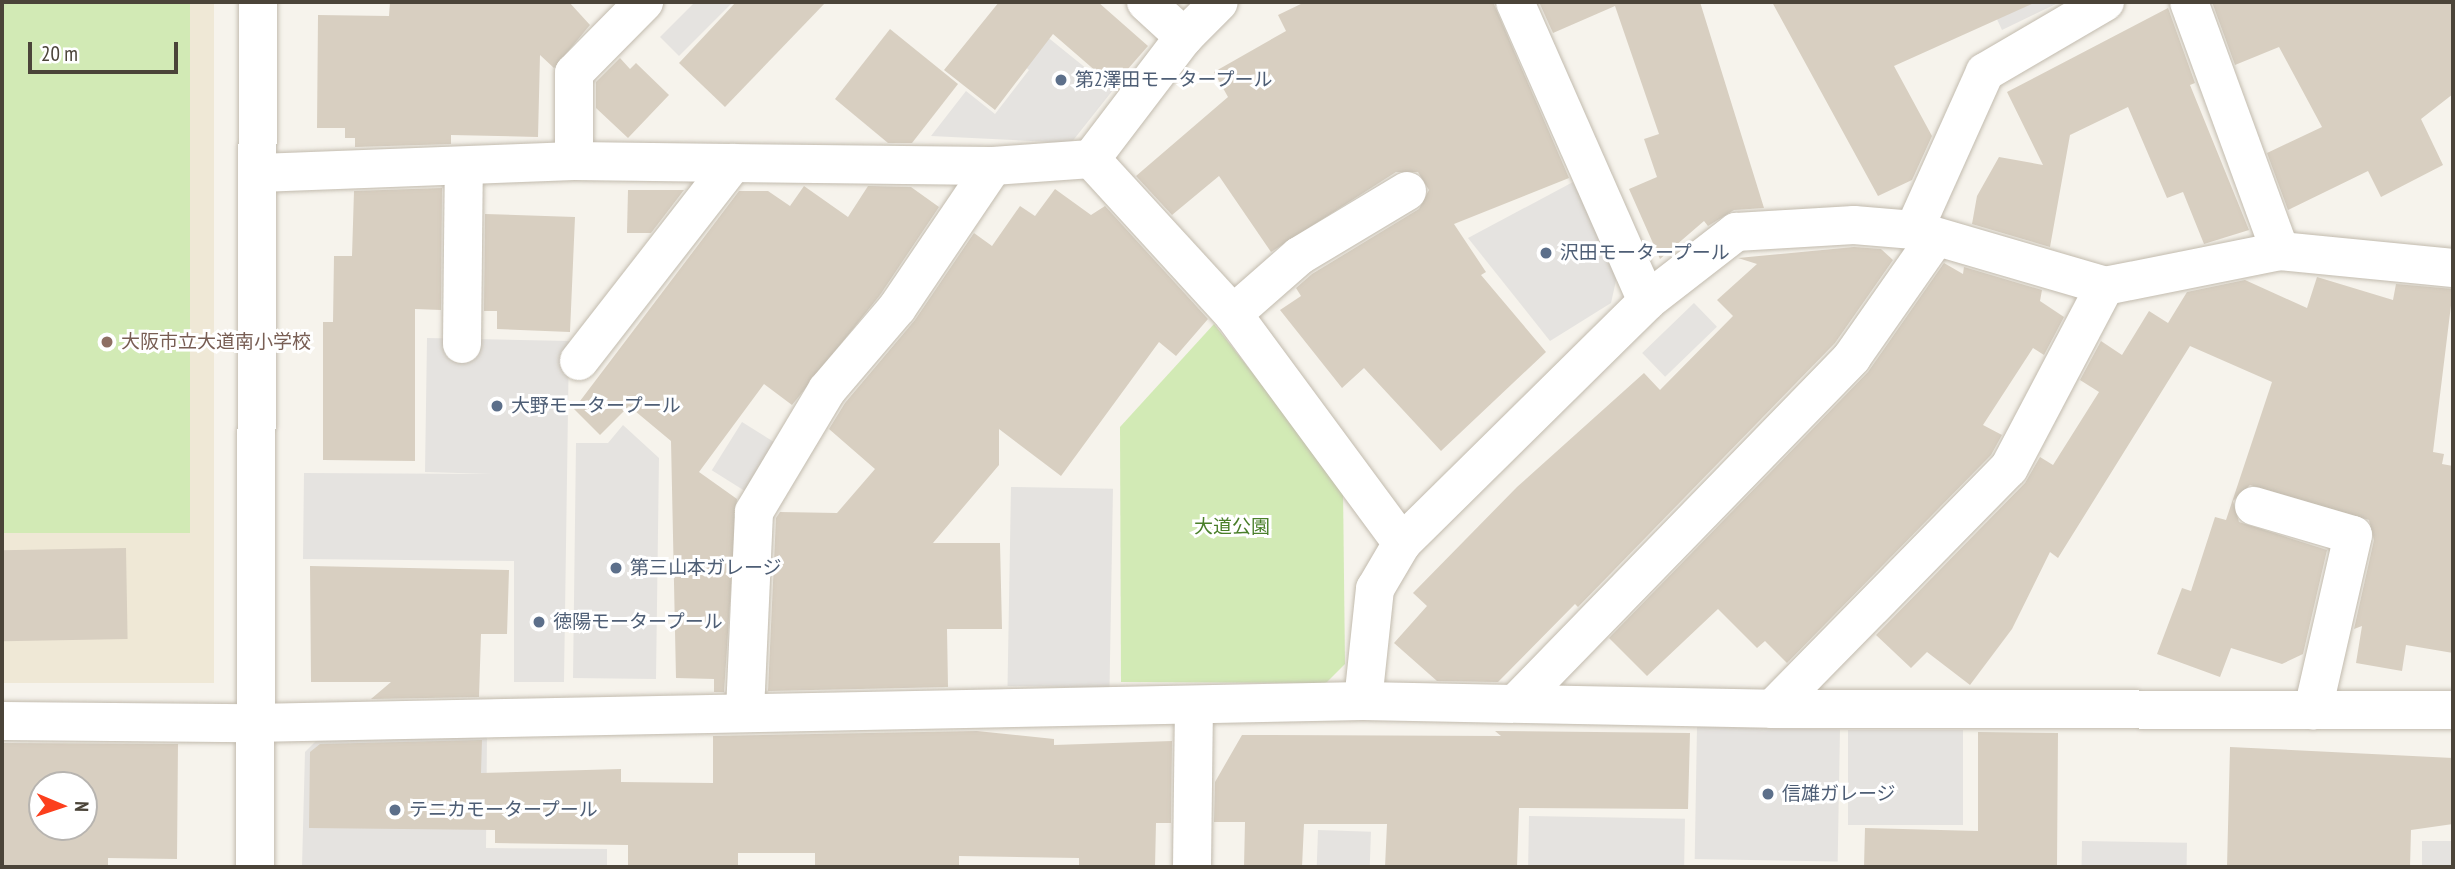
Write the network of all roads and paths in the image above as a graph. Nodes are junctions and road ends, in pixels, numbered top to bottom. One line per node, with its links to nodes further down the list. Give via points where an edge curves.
1 (258, 2): 14 (street)
2 (1146, 2): 8 (street)
3 (1219, 2): 8 (street)
4 (1516, 2): 20 (street)
5 (2105, 2): 16 (street, via 1986,72)
6 (2189, 2): 17 (street)
7 (623, 9): 10 (street, via 574,73)
8 (1184, 37): 9 (street)
9 (1091, 159): 13 (street); 21 (street)
10 (574, 162): 11 (street); 12 (street)
11 (733, 163): 13 (street); 23 (street)
12 (464, 166): 14 (street); 22 (street)
13 (993, 166): 32 (street, via 897,308 827,390 754,512)
14 (260, 173): 34 (street)
15 (1407, 191): 21 (street, via 1299,256)
16 (1925, 234): 19 (street); 20 (street, via 1854,225 1737,232); 27 (street, via 1852,357)
17 (2280, 251): 18 (street); 19 (street)
18 (2453, 268)
19 (2105, 286): 29 (street, via 2009,468)
20 (1647, 302): 25 (street)
21 (1233, 314): 25 (street)
22 (462, 344)
23 (579, 360)
24 (2254, 506): 30 (street, via 2353,535)
25 (1402, 543): 26 (street, via 1375,589)
26 (1363, 701): 27 (street); 28 (street)
27 (1516, 703): 29 (street)
28 (1194, 708): 32 (street); 36 (street)
29 (1772, 709): 30 (street)
30 (2313, 710): 31 (street)
31 (2453, 710)
32 (745, 711): 34 (street)
33 (2, 721): 34 (street)
34 (252, 723): 35 (street)
35 (255, 867)
36 (1192, 867)

